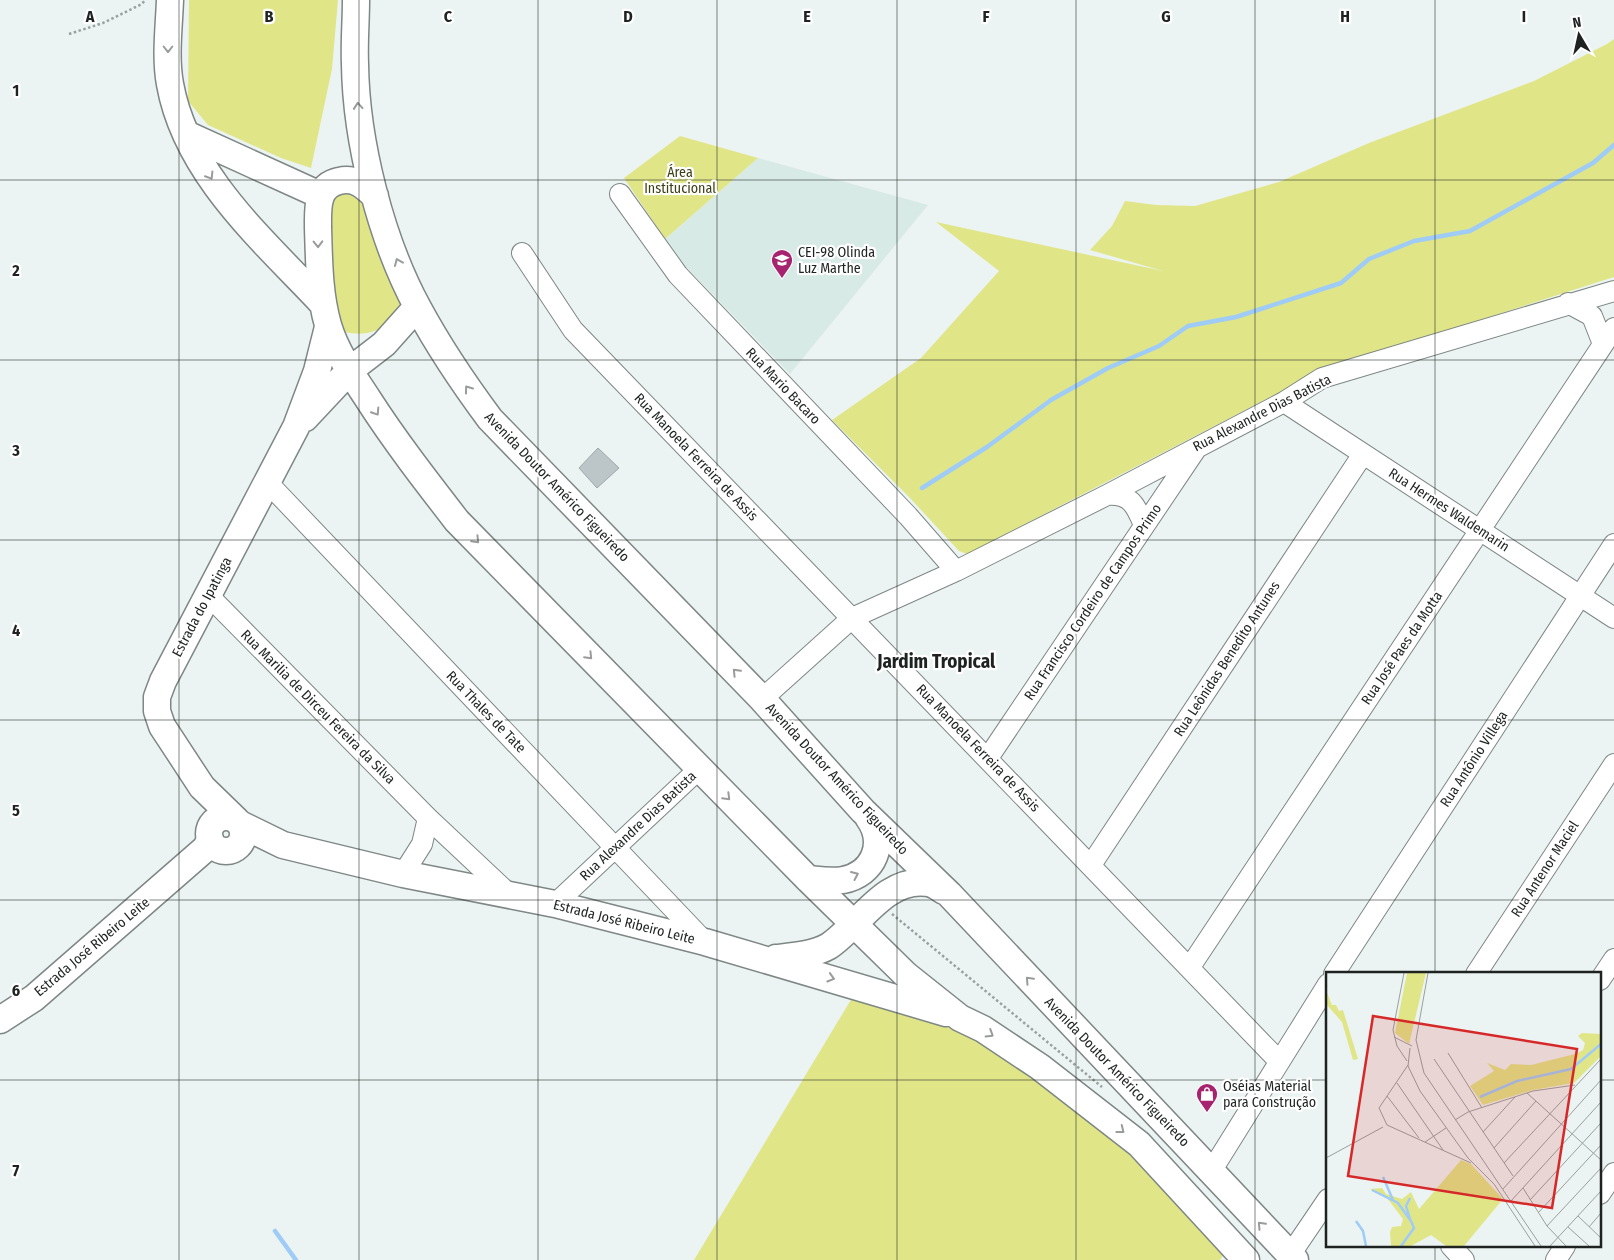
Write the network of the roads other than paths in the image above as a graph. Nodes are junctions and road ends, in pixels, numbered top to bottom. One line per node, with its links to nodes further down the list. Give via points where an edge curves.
1 (170, 0): 3 (main road, one-way to 3, via 169,83)
2 (356, 0): 6 (main road, Avenida Doutor Américo Figueiredo, one-way to 2, via 359,117 355,66)
3 (186, 134): 5 (main road); 11 (main road, one-way to 11, via 233,210)
4 (620, 194): 24 (street, Rua Mario Bacaro, via 678,275 908,516)
5 (320, 195): 6 (main road, via 333,183 352,180 361,183); 11 (main road, one-way to 11, via 318,239)
6 (375, 196): 10 (main road, Avenida Doutor Américo Figueiredo, one-way to 6, via 391,246)
7 (522, 253): 27 (street, Rua Manoela Ferreira de Assis, via 573,330)
8 (1614, 291): 9 (street, Rua Alexandre Dias Batista)
9 (1568, 303): 12 (street, via 1592,316); 15 (street, Rua Alexandre Dias Batista, via 1322,378)
10 (417, 307): 13 (main road); 29 (main road, Avenida Doutor Américo Figueiredo, one-way to 10, via 490,419 460,378)
11 (328, 322): 13 (main road, via 354,346); 14 (main road); 16 (main road, Estrada do Ipatinga, via 314,379)
12 (1609, 336): 22 (street, Rua José Paes da Motta)
13 (384, 344): 14 (main road)
14 (349, 371): 16 (main road, Estrada do Ipatinga); 32 (main road, one-way to 32, via 412,464 457,521)
15 (1284, 402): 17 (street, Rua Alexandre Dias Batista); 18 (street, Rua Hermes Waldemarin)
16 (296, 427): 19 (main road, Estrada do Ipatinga)
17 (1198, 446): 20 (street, Rua Alexandre Dias Batista); 21 (street, Rua Francisco Cordeiro de Campos Primo)
18 (1363, 454): 22 (street, Rua Hermes Waldemarin); 40 (street, Rua Leônidas Benedito Antunes)
19 (268, 482): 25 (main road, Estrada do Ipatinga); 39 (street, Rua Thales de Tate)
20 (1107, 495): 21 (street, via 1119,494 1129,500 1137,508); 24 (street, Rua Alexandre Dias Batista)
21 (1144, 526): 30 (street, Rua Francisco Cordeiro de Campos Primo)
22 (1480, 530): 26 (street, Rua Hermes Waldemarin); 52 (street, Rua José Paes da Motta)
23 (1614, 544): 26 (street, Rua Antônio Villega)
24 (956, 571): 27 (street, Rua Alexandre Dias Batista)
25 (208, 595): 33 (main road, Estrada do Ipatinga, via 157,697 162,726); 35 (street, Rua Marilia de Dirceu Fereira da Silva)
26 (1580, 595): 28 (street, Rua Hermes Waldemarin); 53 (street, Rua Antônio Villega)
27 (852, 618): 29 (street, Rua Alexandre Dias Batista); 30 (street, Rua Manoela Ferreira de Assis)
28 (1614, 618)
29 (762, 699): 34 (main road, Avenida Doutor Américo Figueiredo)
30 (988, 758): 40 (street, Rua Manoela Ferreira de Assis)
31 (1614, 764): 54 (street, Rua Antenor Maciel)
32 (699, 769): 39 (street, Rua Alexandre Dias Batista); 42 (main road, one-way to 42)
33 (202, 787): 36 (main road, Estrada do Ipatinga); 37 (main road, Estrada do Ipatinga)
34 (864, 811): 42 (main road, one-way to 34, via 845,880 858,875 873,862 878,848 877,838); 44 (main road, Avenida Doutor Américo Figueiredo)
35 (428, 818): 41 (street, via 422,844); 45 (street, Rua Marilia de Dirceu Fereira da Silva)
36 (238, 822): 37 (main road, via 243,829 239,846); 38 (main road, Estrada José Ribeiro Leite)
37 (216, 840): 38 (main road, Estrada José Ribeiro Leite); 58 (main road, Estrada José Ribeiro Leite, via 212,855 182,871 34,998)
38 (283, 845): 41 (main road, Estrada José Ribeiro Leite)
39 (615, 848): 46 (street, Rua Alexandre Dias Batista); 48 (street, Rua Thales de Tate)
40 (1091, 865): 52 (street, Rua Manoela Ferreira de Assis)
41 (403, 874): 45 (main road, Estrada José Ribeiro Leite)
42 (808, 879): 47 (main road)
43 (895, 890): 44 (main road, via 911,883 928,882); 47 (main road, via 876,902); 49 (main road, via 880,919)
44 (949, 894): 60 (main road, Avenida Doutor Américo Figueiredo, one-way to 44)
45 (511, 896): 46 (main road, Estrada José Ribeiro Leite)
46 (556, 904): 48 (main road, Estrada José Ribeiro Leite)
47 (855, 924): 49 (main road); 50 (main road, via 821,950)
48 (705, 942): 50 (main road, Estrada José Ribeiro Leite)
49 (883, 951): 57 (main road, via 906,976)
50 (767, 959): 57 (main road, Estrada José Ribeiro Leite, one-way to 57)
51 (1614, 959): 55 (street)
52 (1190, 967): 59 (street, Rua Manoela Ferreira de Assis)
53 (1335, 972)
54 (1477, 972)
55 (1602, 977)
56 (1326, 987): 59 (street)
57 (960, 1018): 67 (main road, one-way to 67, via 983,1029 1040,1067 1139,1144)
58 (0, 1020)
59 (1278, 1060): 60 (street)
60 (1212, 1170): 66 (main road, Avenida Doutor Américo Figueiredo, one-way to 60)
61 (1614, 1173): 62 (street)
62 (1602, 1191)
63 (1326, 1201): 66 (street)
64 (1453, 1248): 68 (street)
65 (1564, 1248): 69 (street)
66 (1293, 1258)
67 (1246, 1260)
68 (1464, 1260)
69 (1556, 1260)

